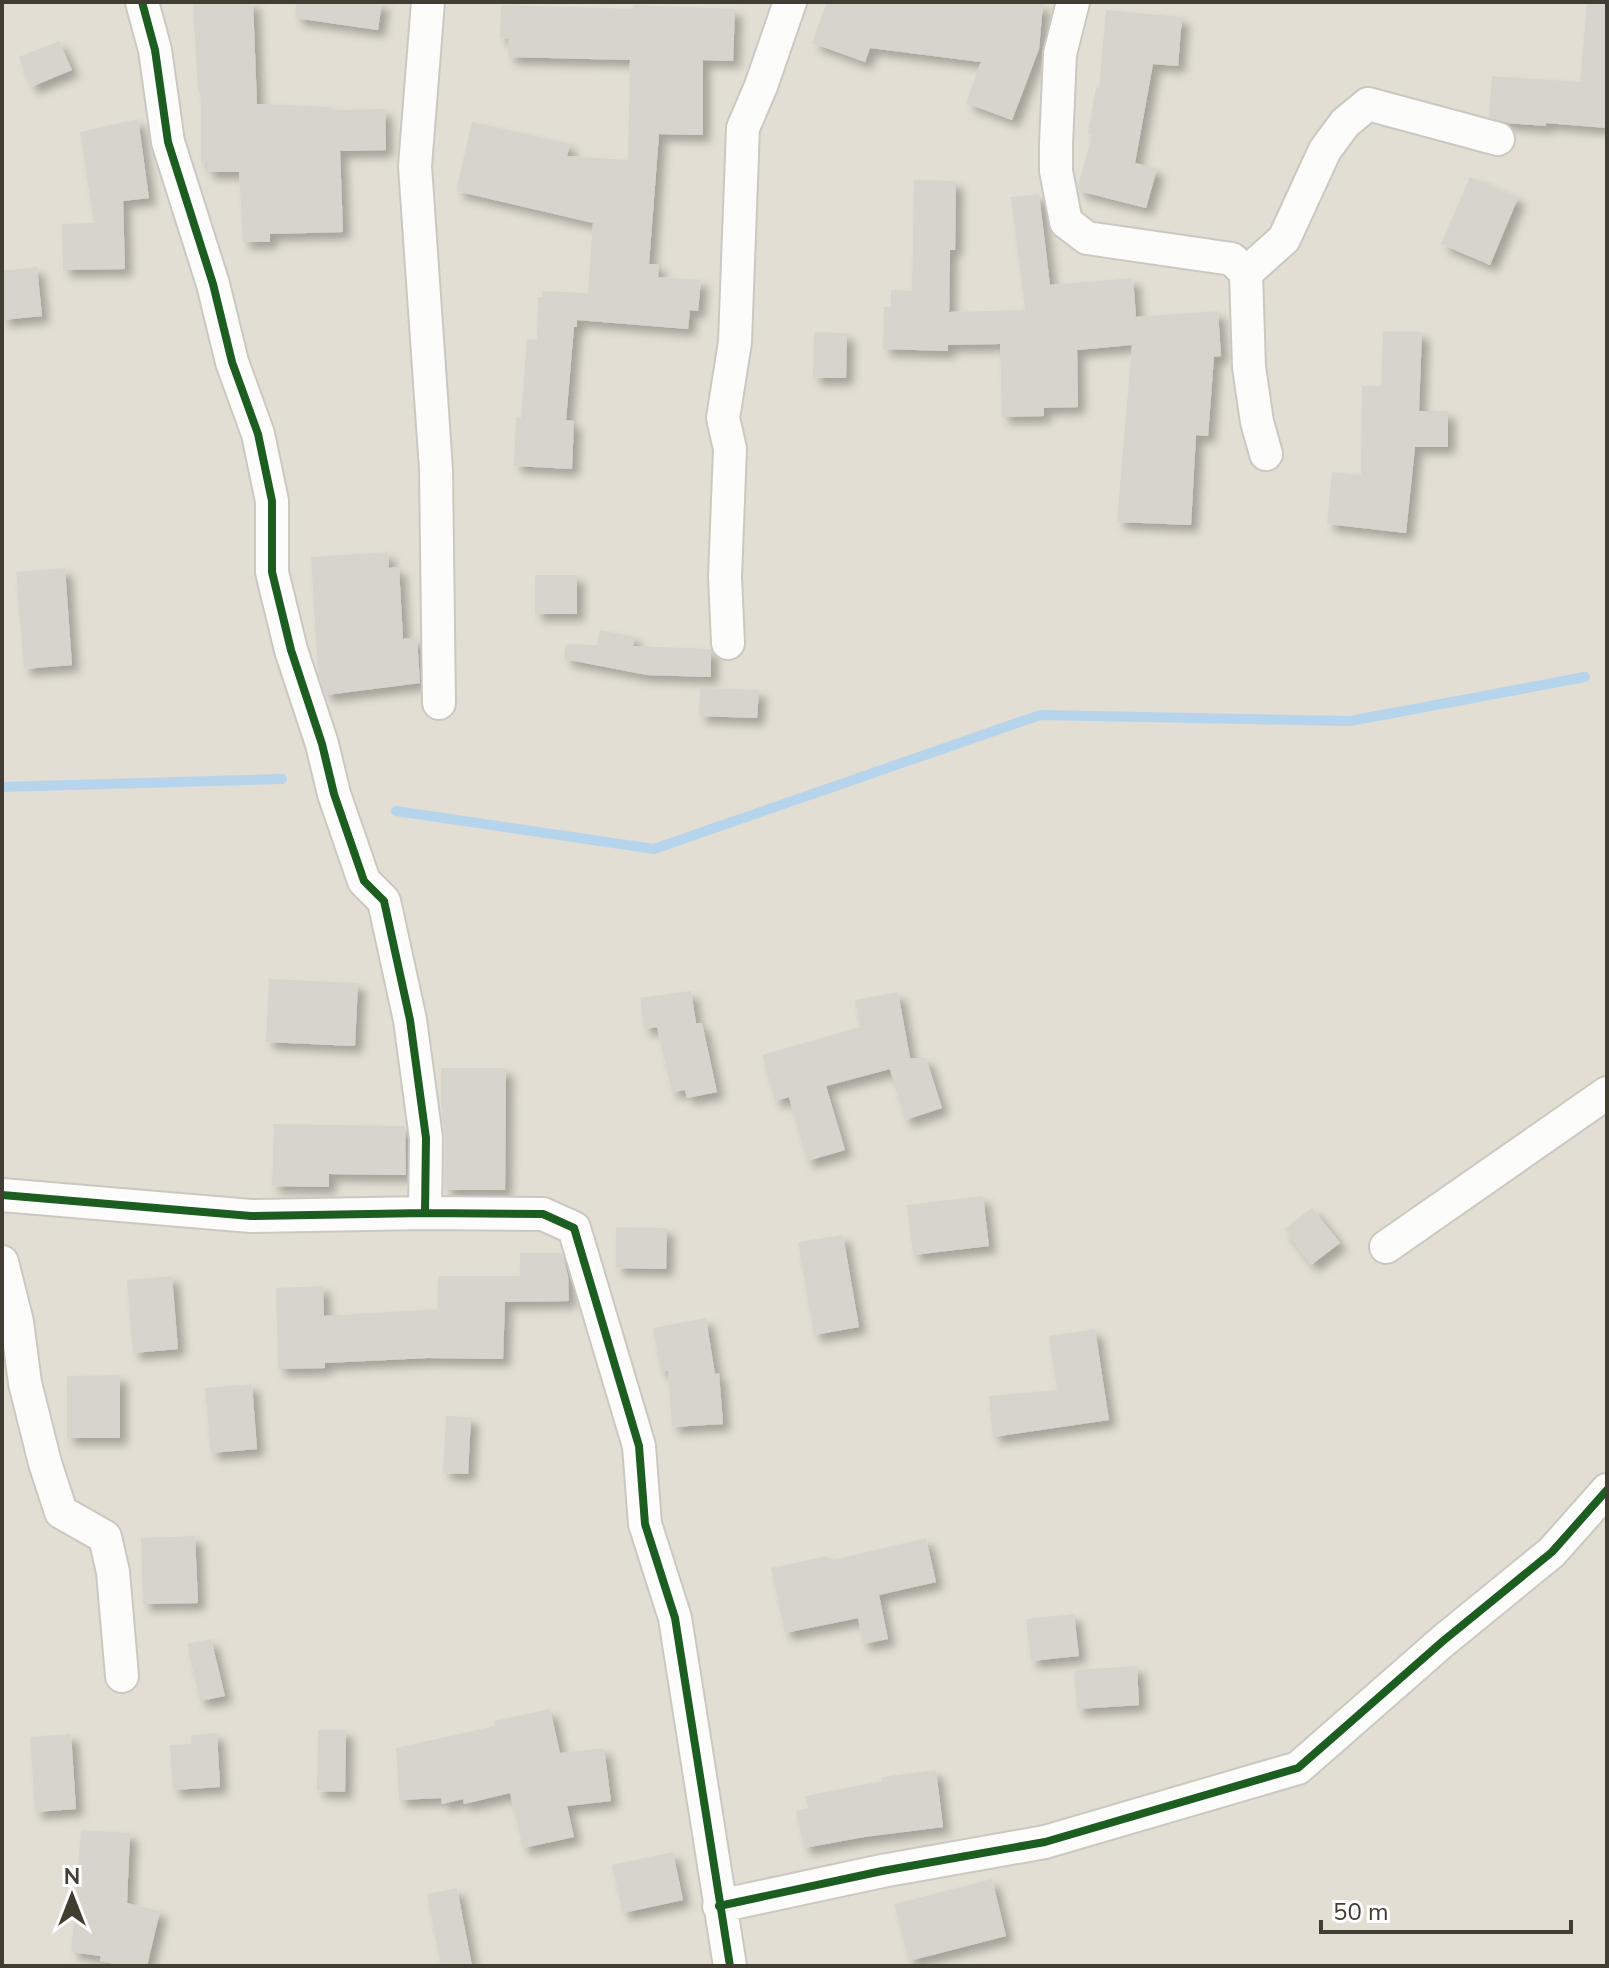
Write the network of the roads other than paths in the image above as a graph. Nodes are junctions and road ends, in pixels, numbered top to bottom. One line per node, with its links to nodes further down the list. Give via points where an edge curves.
1 (142, 2): 12 (street, via 155,50 168,142 258,434 272,501 272,572 291,650 364,881 384,901 410,1020 426,1138)
2 (428, 2): 9 (street, via 415,166 436,469)
3 (790, 2): 8 (street, via 743,128 735,342 723,418 730,449)
4 (1073, 2): 6 (street, via 1060,54 1056,144 1066,222 1087,238 1232,259)
5 (1498, 139): 6 (street, via 1368,104 1325,150 1284,239)
6 (1246, 273): 7 (street, via 1249,367)
7 (1266, 454)
8 (728, 643)
9 (439, 703)
10 (1607, 1093): 13 (street)
11 (2, 1195): 12 (street, via 251,1216)
12 (425, 1213): 17 (street, via 543,1214 574,1228 639,1446 645,1524 675,1618)
13 (1386, 1247)
14 (2, 1262): 16 (street, via 25,1383 61,1512 105,1537)
15 (1607, 1490): 17 (street, via 1552,1552 1298,1768 1045,1842)
16 (122, 1676)
17 (719, 1906): 18 (street)
18 (730, 1966)

